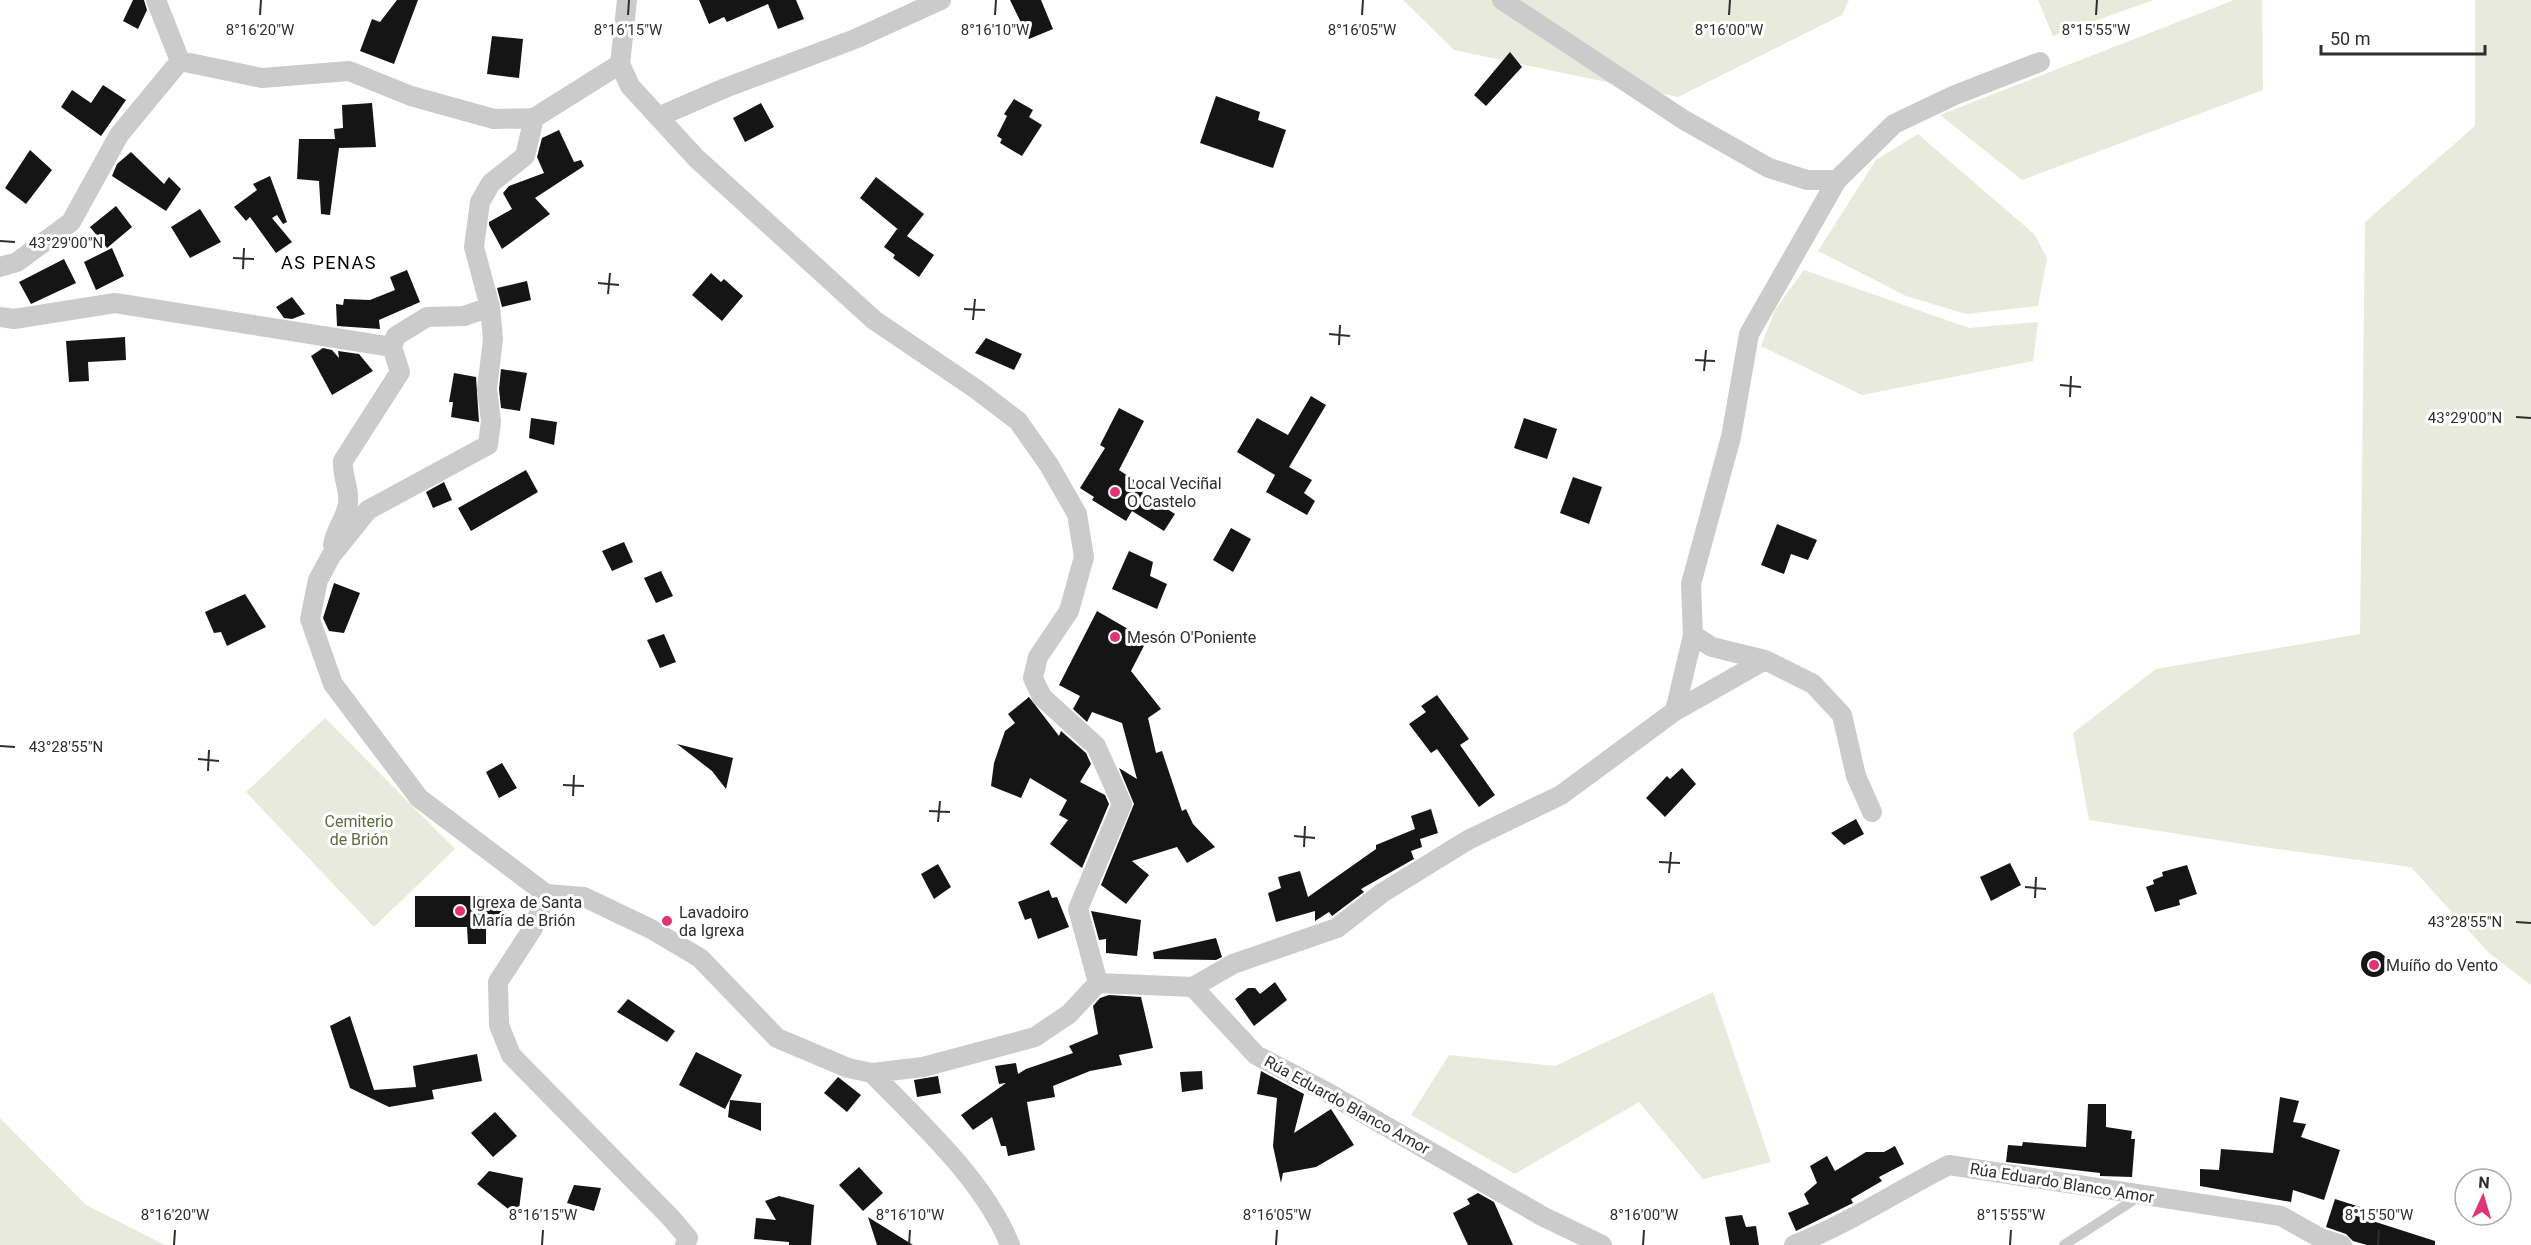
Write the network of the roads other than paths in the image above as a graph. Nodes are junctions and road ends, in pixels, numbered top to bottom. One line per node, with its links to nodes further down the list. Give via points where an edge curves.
1 (156, 0): 5 (street)
2 (627, 0): 7 (street)
3 (941, 0): 8 (street, via 855,39)
4 (1502, 0): 10 (street, via 1684,120 1769,168 1807,180)
5 (180, 61): 9 (street, via 262,78 349,71 411,96 494,120); 11 (street, via 119,135 72,222 17,262)
6 (2040, 62): 10 (street, via 1954,95 1894,124)
7 (620, 64): 8 (street, via 630,86); 9 (street)
8 (658, 117): 21 (street, via 696,158 874,320 1018,421 1077,514 1084,557 1069,611 1038,657 1034,678 1042,697 1096,746 1122,804 1078,909)
9 (534, 118): 12 (street, via 525,156 491,183 480,202 474,247)
10 (1837, 180): 16 (street, via 1749,334 1731,437 1691,584)
11 (0, 267)
12 (490, 307): 14 (street, via 464,316 427,317 396,336); 15 (street, via 493,339 487,389 491,421 488,445 368,510)
13 (0, 317): 14 (street, via 14,319 115,303)
14 (392, 347): 15 (street, via 400,372 343,461 348,506)
15 (331, 556): 20 (street, via 318,580 310,619 333,684 419,798)
16 (1693, 635): 17 (street, via 1712,647); 18 (street)
17 (1765, 660): 18 (street); 19 (street, via 1814,684 1842,715 1856,776)
18 (1675, 711): 22 (street, via 1561,795 1468,840 1382,893 1337,928 1233,964)
19 (1872, 812)
20 (546, 894): 23 (street, via 584,897 651,929 700,958 777,1038 848,1068); 25 (street, via 533,928 498,982 499,1025 511,1055 671,1218 688,1238)
21 (1098, 983): 22 (street); 23 (street, via 1069,1014 1035,1037 923,1067)
22 (1193, 987): 27 (street, Rúa Eduardo Blanco Amor, via 1256,1055 1542,1216)
23 (872, 1073): 26 (street, via 955,1160 1002,1224)
24 (2140, 1196): 28 (street, Rúa Eduardo Blanco Amor, via 1949,1165 1831,1230); 29 (lane); 30 (street, Rúa Eduardo Blanco Amor, via 2281,1216 2320,1238)
25 (685, 1245)
26 (1010, 1245)
27 (1602, 1245)
28 (1794, 1245)
29 (2064, 1245)
30 (2342, 1245)

